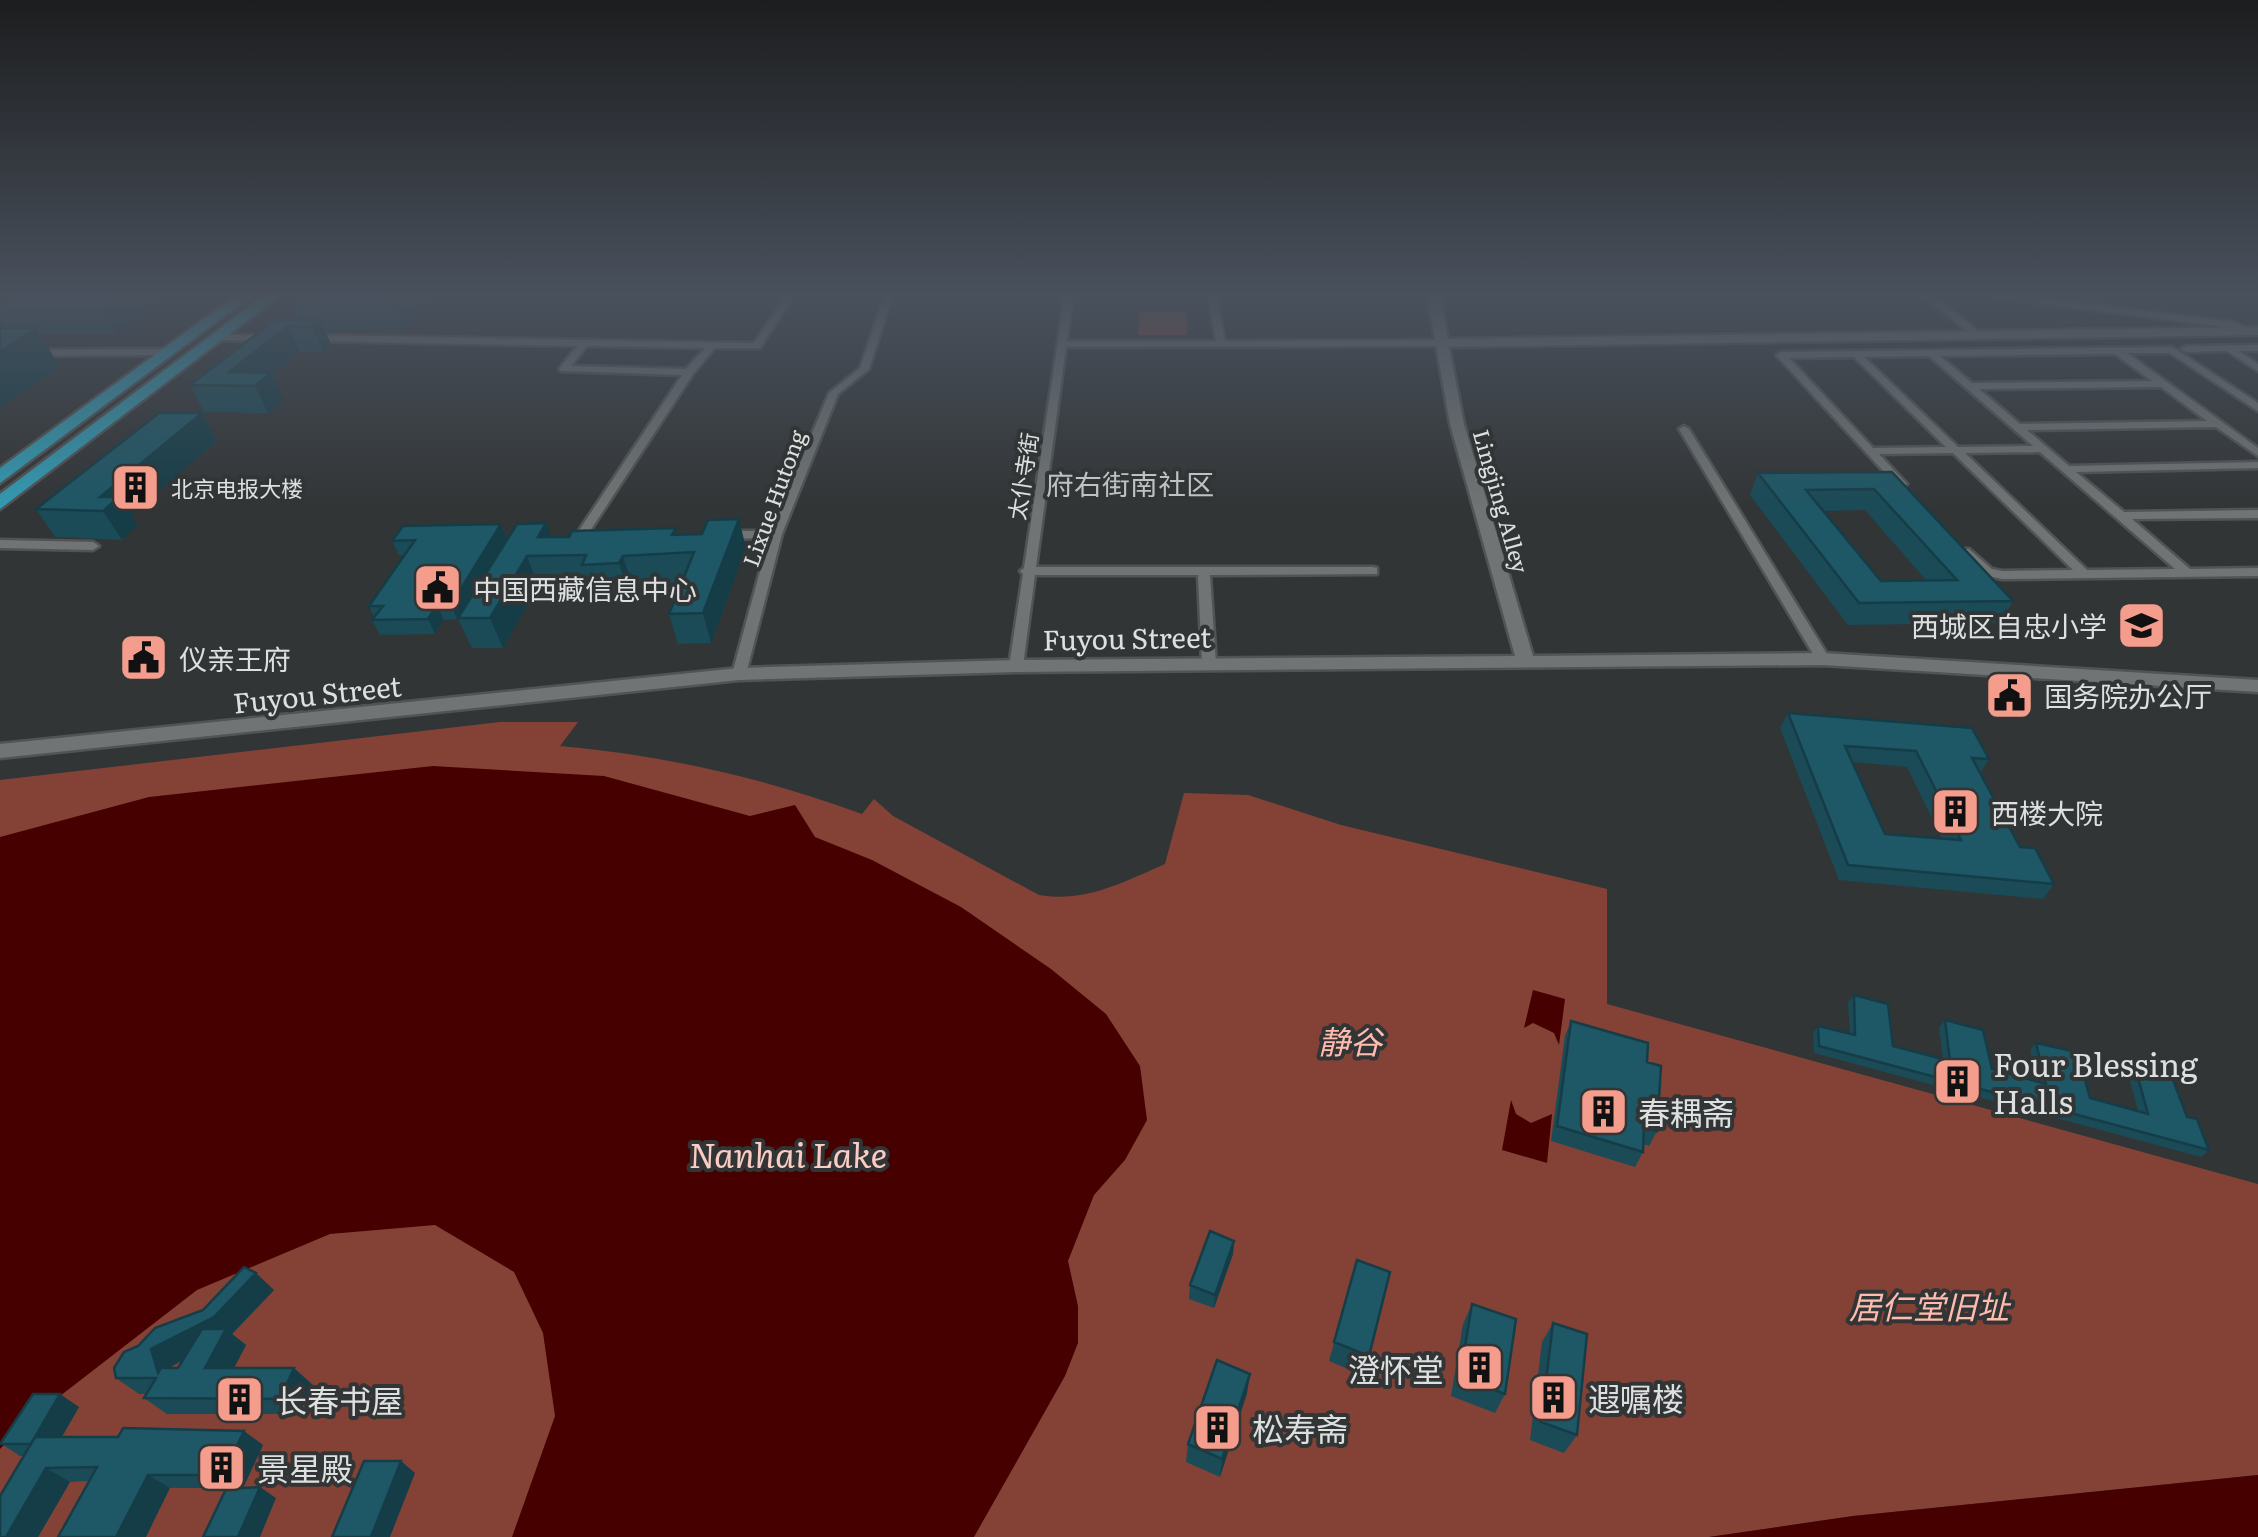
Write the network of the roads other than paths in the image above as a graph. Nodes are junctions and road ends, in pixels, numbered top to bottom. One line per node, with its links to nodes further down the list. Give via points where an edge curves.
1 (150, 366): 28 (highway)
2 (181, 366): 30 (highway)
3 (566, 366): 14 (street)
4 (695, 366): 14 (street)
5 (865, 366): 33 (street, Lixue Hutong, via 834,394)
6 (1059, 366): 40 (street, 太仆寺街)
7 (1448, 366): 46 (main road, Lingjing Alley, via 1457,424)
8 (1792, 366): 24 (street)
9 (1868, 366): 23 (street)
10 (1946, 366): 16 (street)
11 (2138, 366): 15 (street)
12 (2195, 366): 18 (street)
13 (2212, 366): 17 (street)
14 (689, 372): 34 (street, via 582,535)
15 (2164, 384): 16 (street); 19 (street)
16 (1969, 386): 20 (street)
17 (2258, 396)
18 (2258, 408)
19 (2218, 424): 20 (street); 25 (street)
20 (2015, 427): 22 (street)
21 (1684, 429): 45 (street)
22 (2041, 449): 23 (street); 27 (street)
23 (1954, 450): 24 (street); 44 (street)
24 (1870, 451): 29 (street)
25 (2258, 452)
26 (2258, 465): 27 (street)
27 (2065, 469): 32 (street)
28 (0, 477)
29 (1906, 490)
30 (0, 503)
31 (2258, 514): 32 (street)
32 (2120, 516): 43 (street)
33 (776, 534): 35 (street); 49 (street, Lixue Hutong)
34 (619, 535)
35 (709, 535)
36 (1951, 537): 44 (street, via 1988,572)
37 (0, 544): 38 (street)
38 (93, 546)
39 (1204, 570): 40 (street); 41 (street); 47 (street)
40 (1026, 571): 48 (street, 太仆寺街)
41 (1373, 571)
42 (2258, 572): 43 (street)
43 (2187, 573): 44 (street)
44 (2084, 574)
45 (1823, 658): 46 (main road, Fuyou Street); 50 (main road, Fuyou Street)
46 (1526, 660): 47 (main road, Fuyou Street)
47 (1208, 664): 48 (main road, Fuyou Street)
48 (1016, 666): 49 (main road, Fuyou Street)
49 (739, 674): 51 (main road, Fuyou Street)
50 (2258, 686)
51 (0, 750)

